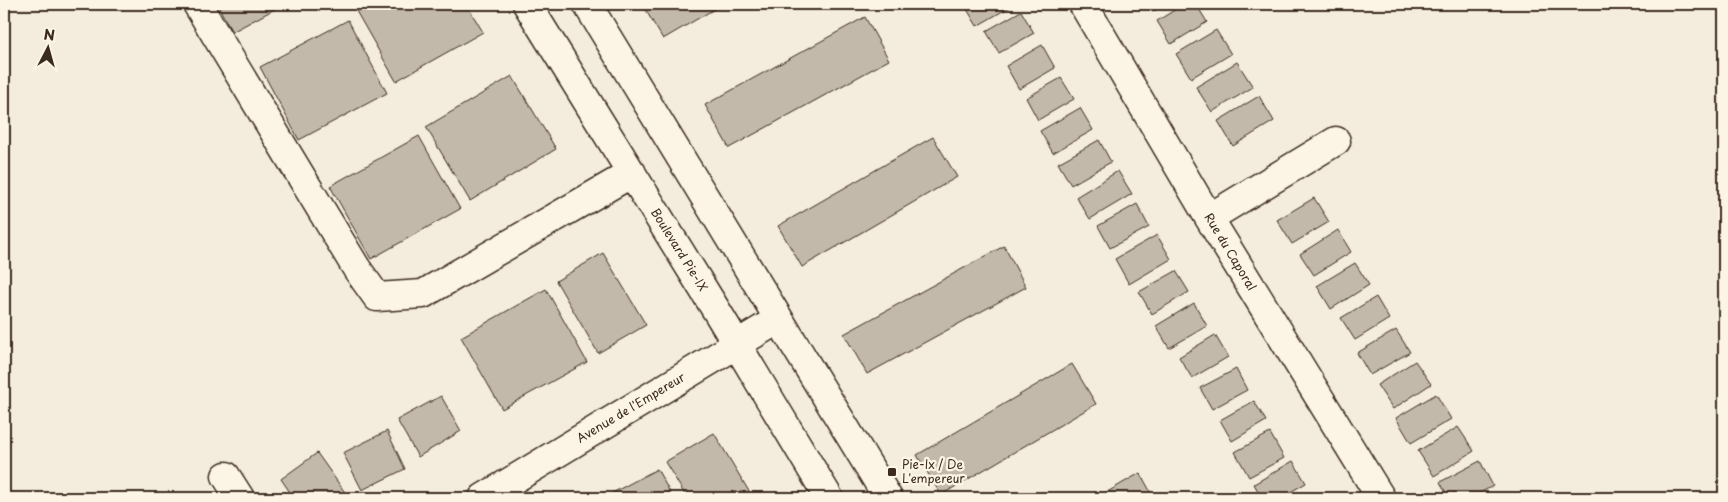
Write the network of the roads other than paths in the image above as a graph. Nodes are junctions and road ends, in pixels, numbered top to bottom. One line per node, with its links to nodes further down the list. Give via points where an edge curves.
1 (196, 4): 6 (street, via 377,298 423,294)
2 (527, 4): 6 (street, Boulevard Pie-IX)
3 (586, 4): 8 (street)
4 (1083, 4): 7 (street, Rue du Caporal)
5 (1336, 141): 7 (street)
6 (632, 173): 9 (street, Boulevard Pie-IX)
7 (1209, 218): 13 (street, Rue du Caporal)
8 (780, 319): 9 (street, Avenue de l'Empereur); 12 (street)
9 (737, 344): 10 (street, Avenue de l'Empereur); 11 (street, Boulevard Pie-IX)
10 (483, 498)
11 (829, 498)
12 (888, 498)
13 (1381, 498)

